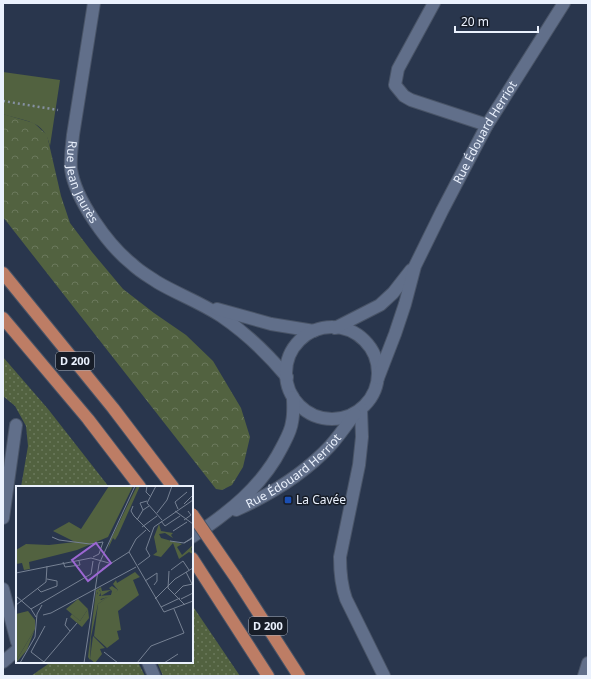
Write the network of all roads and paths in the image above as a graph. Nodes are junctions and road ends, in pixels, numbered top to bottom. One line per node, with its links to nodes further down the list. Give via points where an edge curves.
1 (94, 3): 5 (street, Rue Jean Jaurès)
2 (434, 3): 6 (street, via 398,69 395,85 411,100)
3 (564, 3): 6 (street, Rue Édouard Herriot)
4 (3, 100): 5 (path)
5 (76, 114): 9 (street, Rue Jean Jaurès, via 71,168 79,194 96,223 107,239 131,264 158,283)
6 (487, 125): 7 (street, Rue Édouard Herriot)
7 (415, 266): 11 (street, Rue Édouard Herriot, via 380,305); 14 (street, Rue Édouard Herriot, via 405,304)
8 (3, 273): 19 (main road, D 200, via 80,367)
9 (205, 305): 12 (street, Rue Jean Jaurès, via 271,324); 13 (street, Rue Jean Jaurès, via 246,334 272,359)
10 (3, 318): 18 (main road, D 200, via 88,419)
11 (335, 328): 12 (street); 14 (street, via 357,334 369,346 377,362)
12 (314, 331): 13 (street, via 293,350 288,360)
13 (286, 377): 15 (street)
14 (378, 378): 16 (street, via 372,396)
15 (293, 397): 16 (street, via 304,409 318,417 335,419); 21 (street, Rue Édouard Herriot, via 292,423 275,461 253,489)
16 (358, 411): 21 (street, Rue Édouard Herriot, via 330,445 302,470 269,493); 34 (street, via 362,437 359,465 340,558 340,572 346,599)
17 (16, 425): 22 (street)
18 (139, 486)
19 (171, 486)
20 (193, 515): 33 (main road, D 200, bridge)
21 (221, 517): 23 (street, Rue Édouard Herriot)
22 (3, 518)
23 (193, 536)
24 (193, 560): 32 (main road, D 200)
25 (3, 588): 26 (street)
26 (16, 638)
27 (16, 651): 28 (street)
28 (3, 662)
29 (148, 663): 31 (street)
30 (588, 663): 35 (street)
31 (154, 676)
32 (268, 676)
33 (299, 676)
34 (384, 676)
35 (584, 676)

